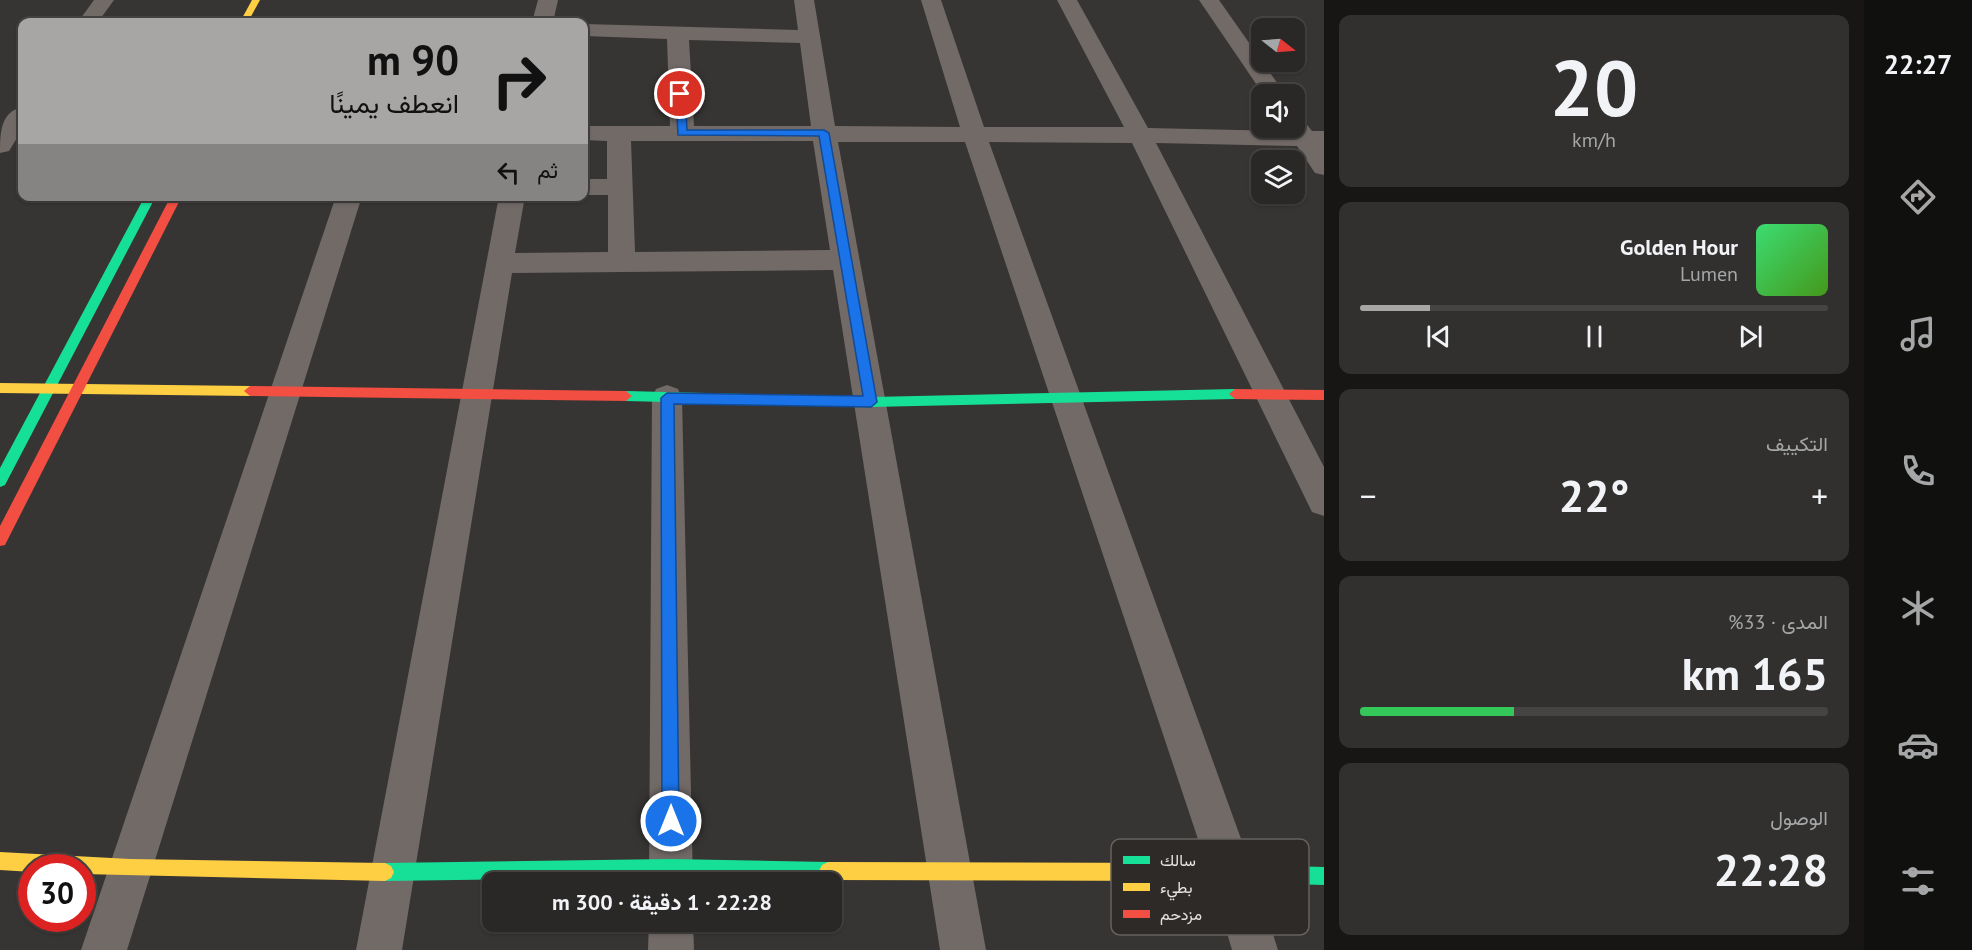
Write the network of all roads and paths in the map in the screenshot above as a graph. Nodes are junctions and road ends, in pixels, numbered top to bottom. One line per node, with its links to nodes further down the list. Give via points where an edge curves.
1 (104, 0): 8 (street)
2 (256, 0): 9 (street)
3 (548, 0): 10 (street)
4 (804, 0): 13 (street)
5 (931, 0): 19 (street)
6 (1067, 0): 21 (street)
7 (1209, 0): 14 (street)
8 (91, 18)
9 (246, 18)
10 (544, 18)
11 (588, 30): 12 (street)
12 (678, 34): 13 (street); 17 (street)
13 (810, 37): 18 (street)
14 (1267, 84)
15 (588, 133): 16 (street)
16 (619, 133): 17 (street); 24 (street)
17 (682, 133): 18 (street)
18 (824, 133): 19 (street); 29 (street)
19 (974, 134): 21 (street); 40 (street)
20 (1308, 134): 21 (street); 22 (street)
21 (1140, 135): 37 (street)
22 (1324, 167)
23 (588, 187): 24 (street)
24 (620, 187): 30 (street)
25 (148, 201): 34 (street)
26 (174, 201): 33 (street)
27 (347, 201): 35 (street)
28 (511, 201): 31 (street)
29 (846, 261): 30 (street); 41 (street)
30 (622, 262): 31 (street)
31 (500, 263): 36 (street)
32 (0, 388): 34 (street)
33 (78, 389): 34 (street); 35 (street); 44 (street)
34 (49, 390): 42 (street)
35 (287, 391): 36 (street); 47 (street)
36 (476, 393): 39 (street); 48 (street)
37 (1271, 393): 38 (street); 40 (street); 43 (street)
38 (1324, 395)
39 (667, 398): 41 (street); 49 (street)
40 (1066, 398): 41 (street); 45 (street)
41 (871, 402): 52 (street)
42 (0, 481)
43 (1324, 501)
44 (0, 540)
45 (1220, 839)
46 (0, 861): 47 (street)
47 (130, 868): 48 (street); 58 (street)
48 (391, 872): 51 (street); 59 (street)
49 (671, 872)
50 (1111, 872): 52 (street)
51 (482, 873)
52 (952, 873): 53 (street); 61 (street)
53 (842, 874)
54 (1309, 875): 55 (street)
55 (1324, 876)
56 (671, 932): 60 (street)
57 (1250, 935): 62 (street)
58 (104, 950)
59 (379, 950)
60 (671, 950)
61 (963, 950)
62 (1255, 950)

